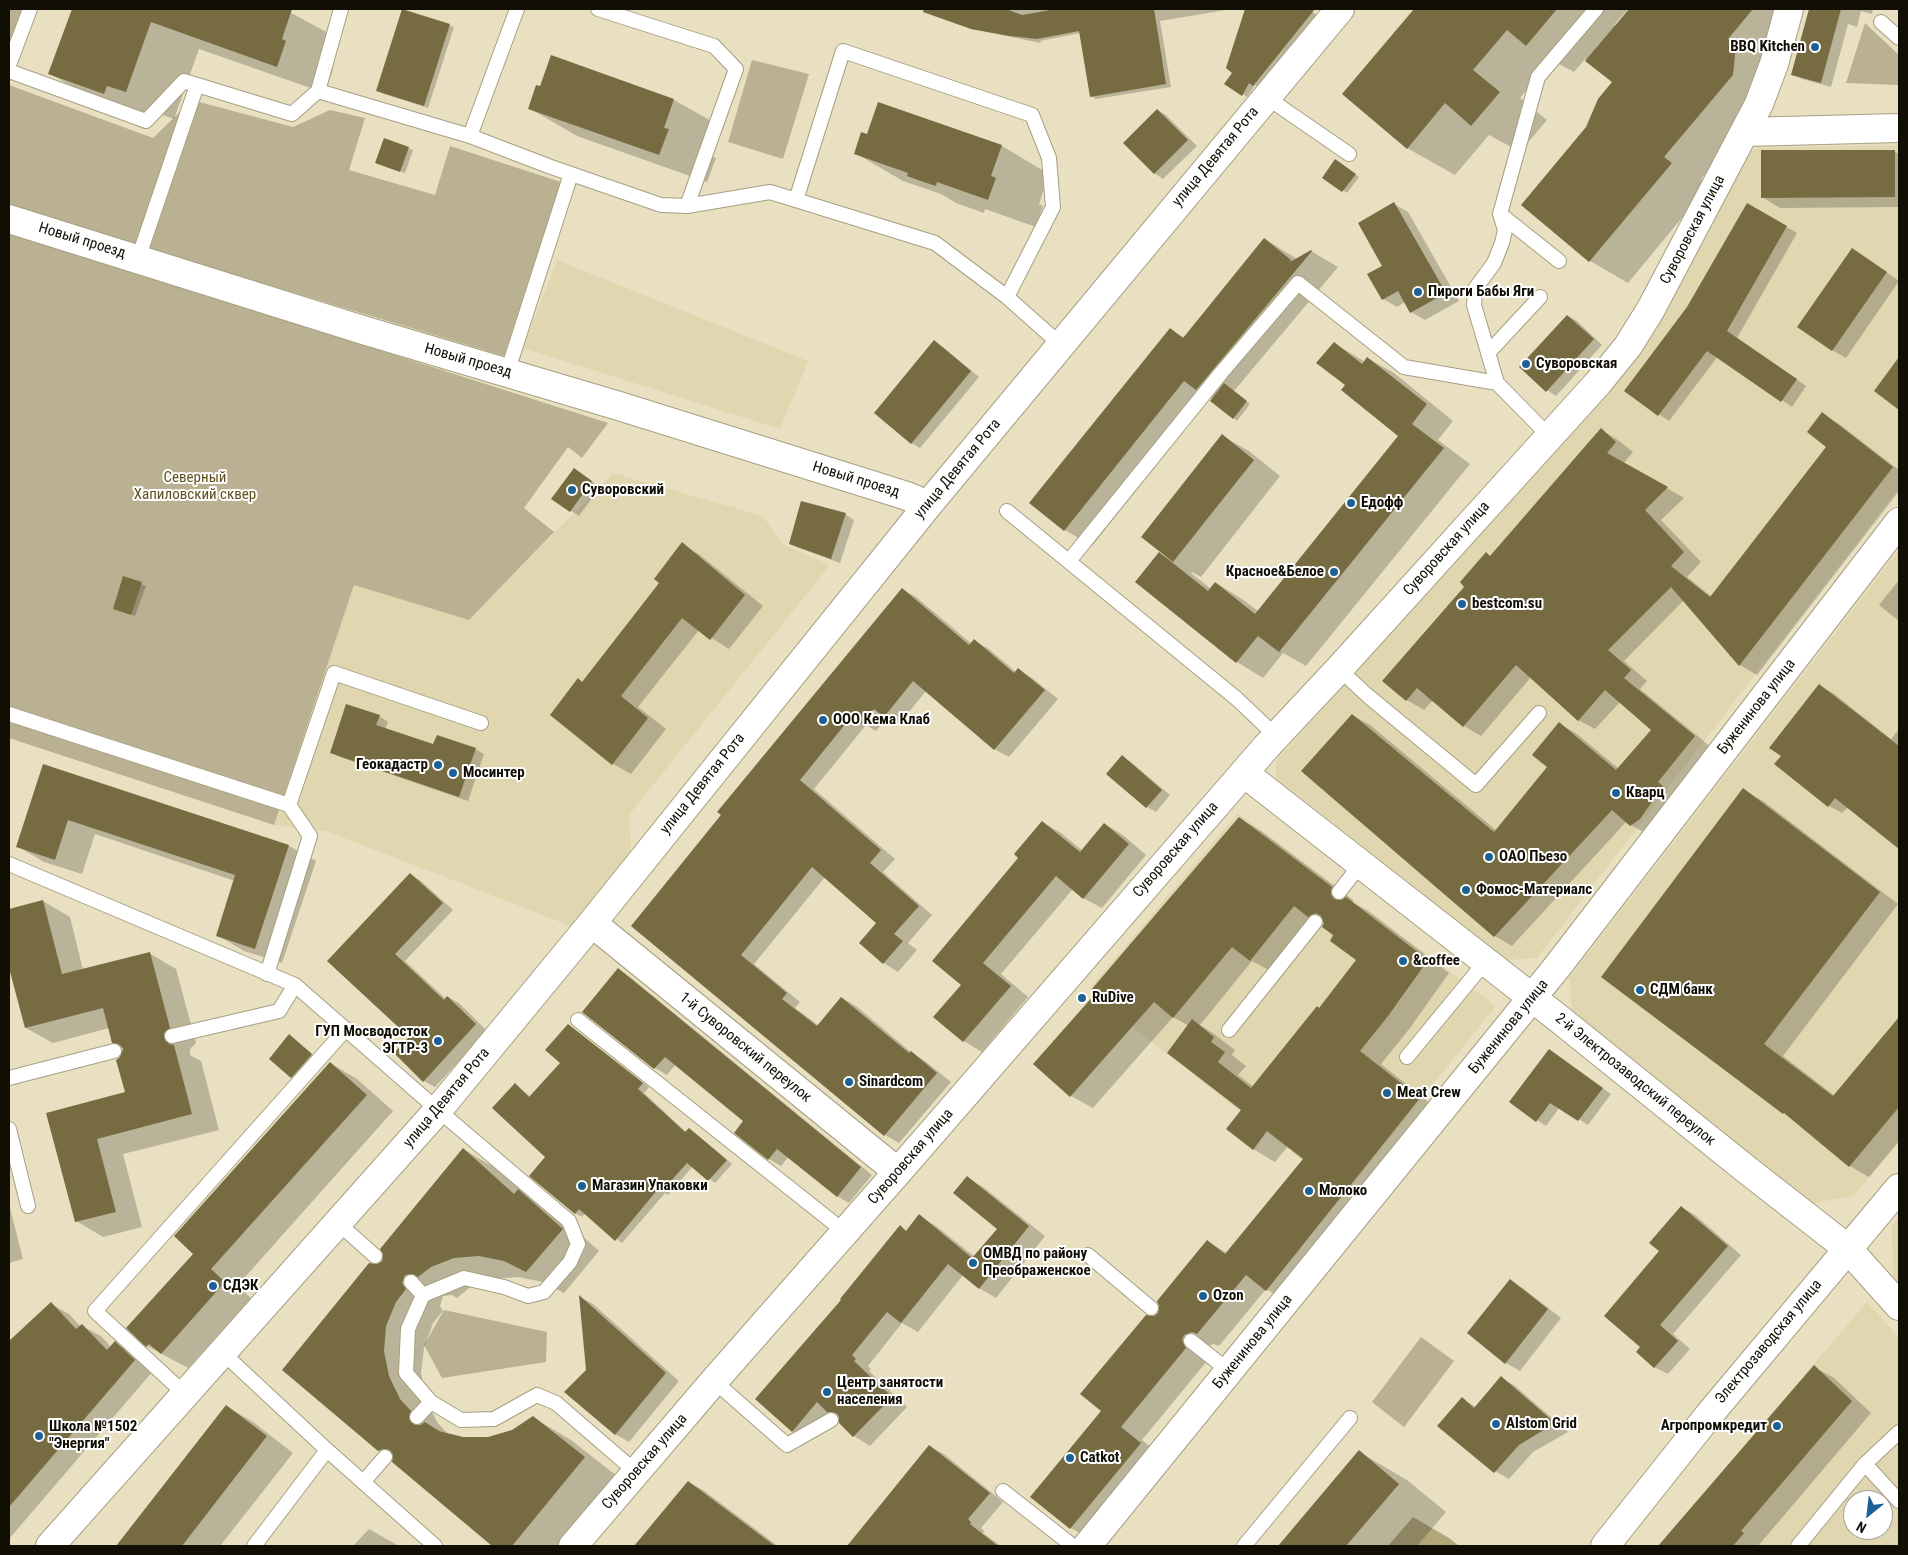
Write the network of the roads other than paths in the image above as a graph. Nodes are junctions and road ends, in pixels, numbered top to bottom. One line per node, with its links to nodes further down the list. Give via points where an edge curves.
1 (30, 9): 10 (lane)
2 (341, 9): 13 (lane)
3 (517, 9): 17 (lane)
4 (598, 9): 21 (lane, via 714,46 736,69)
5 (1340, 9): 14 (street, улица Девятая Рота)
6 (1596, 9): 22 (lane, via 1538,77)
7 (1789, 9): 16 (street, Суворовская улица, via 1760,104)
8 (1881, 22): 9 (lane)
9 (1899, 38)
10 (9, 65)
11 (9, 71): 12 (lane, via 146,121 184,81)
12 (198, 85): 13 (lane, via 292,114); 24 (lane)
13 (318, 92): 17 (lane)
14 (1266, 97): 18 (lane); 28 (street, улица Девятая Рота)
15 (1899, 128): 16 (street)
16 (1745, 132): 32 (street, Суворовская улица, via 1628,346)
17 (470, 136): 19 (lane)
18 (1349, 154)
19 (571, 174): 21 (lane, via 661,205); 30 (lane)
20 (796, 200): 21 (lane, via 770,192); 26 (lane, via 935,243); 26 (lane, via 843,51 1032,116 1049,158 1053,207)
21 (687, 206)
22 (1500, 214): 25 (lane); 29 (lane, via 1505,230 1502,243 1474,296)
23 (9, 218): 24 (street, Новый проезд)
24 (138, 259): 30 (street, Новый проезд)
25 (1559, 261)
26 (1007, 297): 28 (lane)
27 (1540, 297): 29 (lane)
28 (1060, 345): 33 (street, улица Девятая Рота)
29 (1488, 353): 31 (lane)
30 (507, 372): 33 (street, Новый проезд, via 889,490)
31 (1497, 383): 32 (lane); 36 (lane, via 1404,367 1298,283)
32 (1549, 436): 37 (street, Суворовская улица)
33 (928, 505): 48 (street, улица Девятая Рота)
34 (1007, 511): 36 (lane)
35 (1899, 522): 52 (street, Буженинова улица)
36 (1069, 561): 41 (lane, via 1237,699)
37 (1339, 669): 38 (lane, via 1476,785); 41 (street, Суворовская улица)
38 (1539, 713)
39 (9, 714): 43 (lane)
40 (482, 723): 43 (lane, via 334,673)
41 (1276, 736): 42 (street, Суворовская улица)
42 (1244, 773): 45 (street, 2-й Электрозаводский переулок); 62 (street, Суворовская улица)
43 (289, 805): 50 (lane, via 310,836)
44 (9, 864): 50 (lane)
45 (1361, 864): 46 (lane); 49 (street, 2-й Электрозаводский переулок)
46 (1339, 892)
47 (1315, 922): 55 (lane)
48 (592, 924): 60 (street, улица Девятая Рота); 62 (street, 1-й Суворовский переулок)
49 (1486, 961): 52 (street, 2-й Электрозаводский переулок); 58 (lane)
50 (267, 974): 51 (lane)
51 (295, 985): 54 (lane); 56 (lane, via 279,1011)
52 (1533, 998): 67 (street, 2-й Электрозаводский переулок); 76 (street, Буженинова улица)
53 (578, 1020): 66 (lane)
54 (346, 1029): 60 (lane); 78 (lane, via 95,1311)
55 (1229, 1030)
56 (172, 1036)
57 (114, 1051): 59 (lane)
58 (1407, 1057)
59 (9, 1078)
60 (438, 1110): 65 (street, улица Девятая Рота); 71 (lane, via 569,1221 578,1244 570,1262 544,1292 528,1296 464,1278)
61 (9, 1129): 64 (lane)
62 (898, 1172): 66 (street, Суворовская улица)
63 (1899, 1188): 67 (street, Электрозаводская улица)
64 (28, 1206)
65 (338, 1224): 69 (lane); 75 (street, улица Девятая Рота)
66 (845, 1232): 77 (street, Суворовская улица)
67 (1848, 1248): 72 (street, 2-й Электрозаводский переулок); 98 (street, Электрозаводская улица)
68 (1088, 1255): 73 (lane)
69 (375, 1256)
70 (411, 1282): 71 (lane)
71 (423, 1295): 79 (lane, via 408,1330 406,1373)
72 (1899, 1306)
73 (1151, 1308)
74 (1191, 1341): 76 (lane)
75 (223, 1353): 78 (street, улица Девятая Рота); 84 (lane)
76 (1229, 1371): 96 (street, Буженинова улица)
77 (714, 1381): 82 (lane, via 787,1445); 87 (street, Суворовская улица)
78 (186, 1395): 91 (street, улица Девятая Рота)
79 (431, 1402): 80 (lane); 87 (lane, via 462,1420 494,1418 537,1395 556,1403)
80 (418, 1417)
81 (1350, 1418): 97 (lane)
82 (831, 1420)
83 (1899, 1432): 86 (lane)
84 (327, 1450): 88 (lane); 92 (lane)
85 (385, 1457): 88 (lane)
86 (1865, 1464): 90 (lane); 99 (lane)
87 (636, 1472): 94 (street, Суворовская улица)
88 (364, 1481): 93 (lane)
89 (1003, 1491): 95 (lane)
90 (1899, 1501)
91 (50, 1546)
92 (254, 1546)
93 (435, 1546)
94 (573, 1546)
95 (1073, 1546)
96 (1087, 1546)
97 (1244, 1546)
98 (1605, 1546)
99 (1798, 1546)

